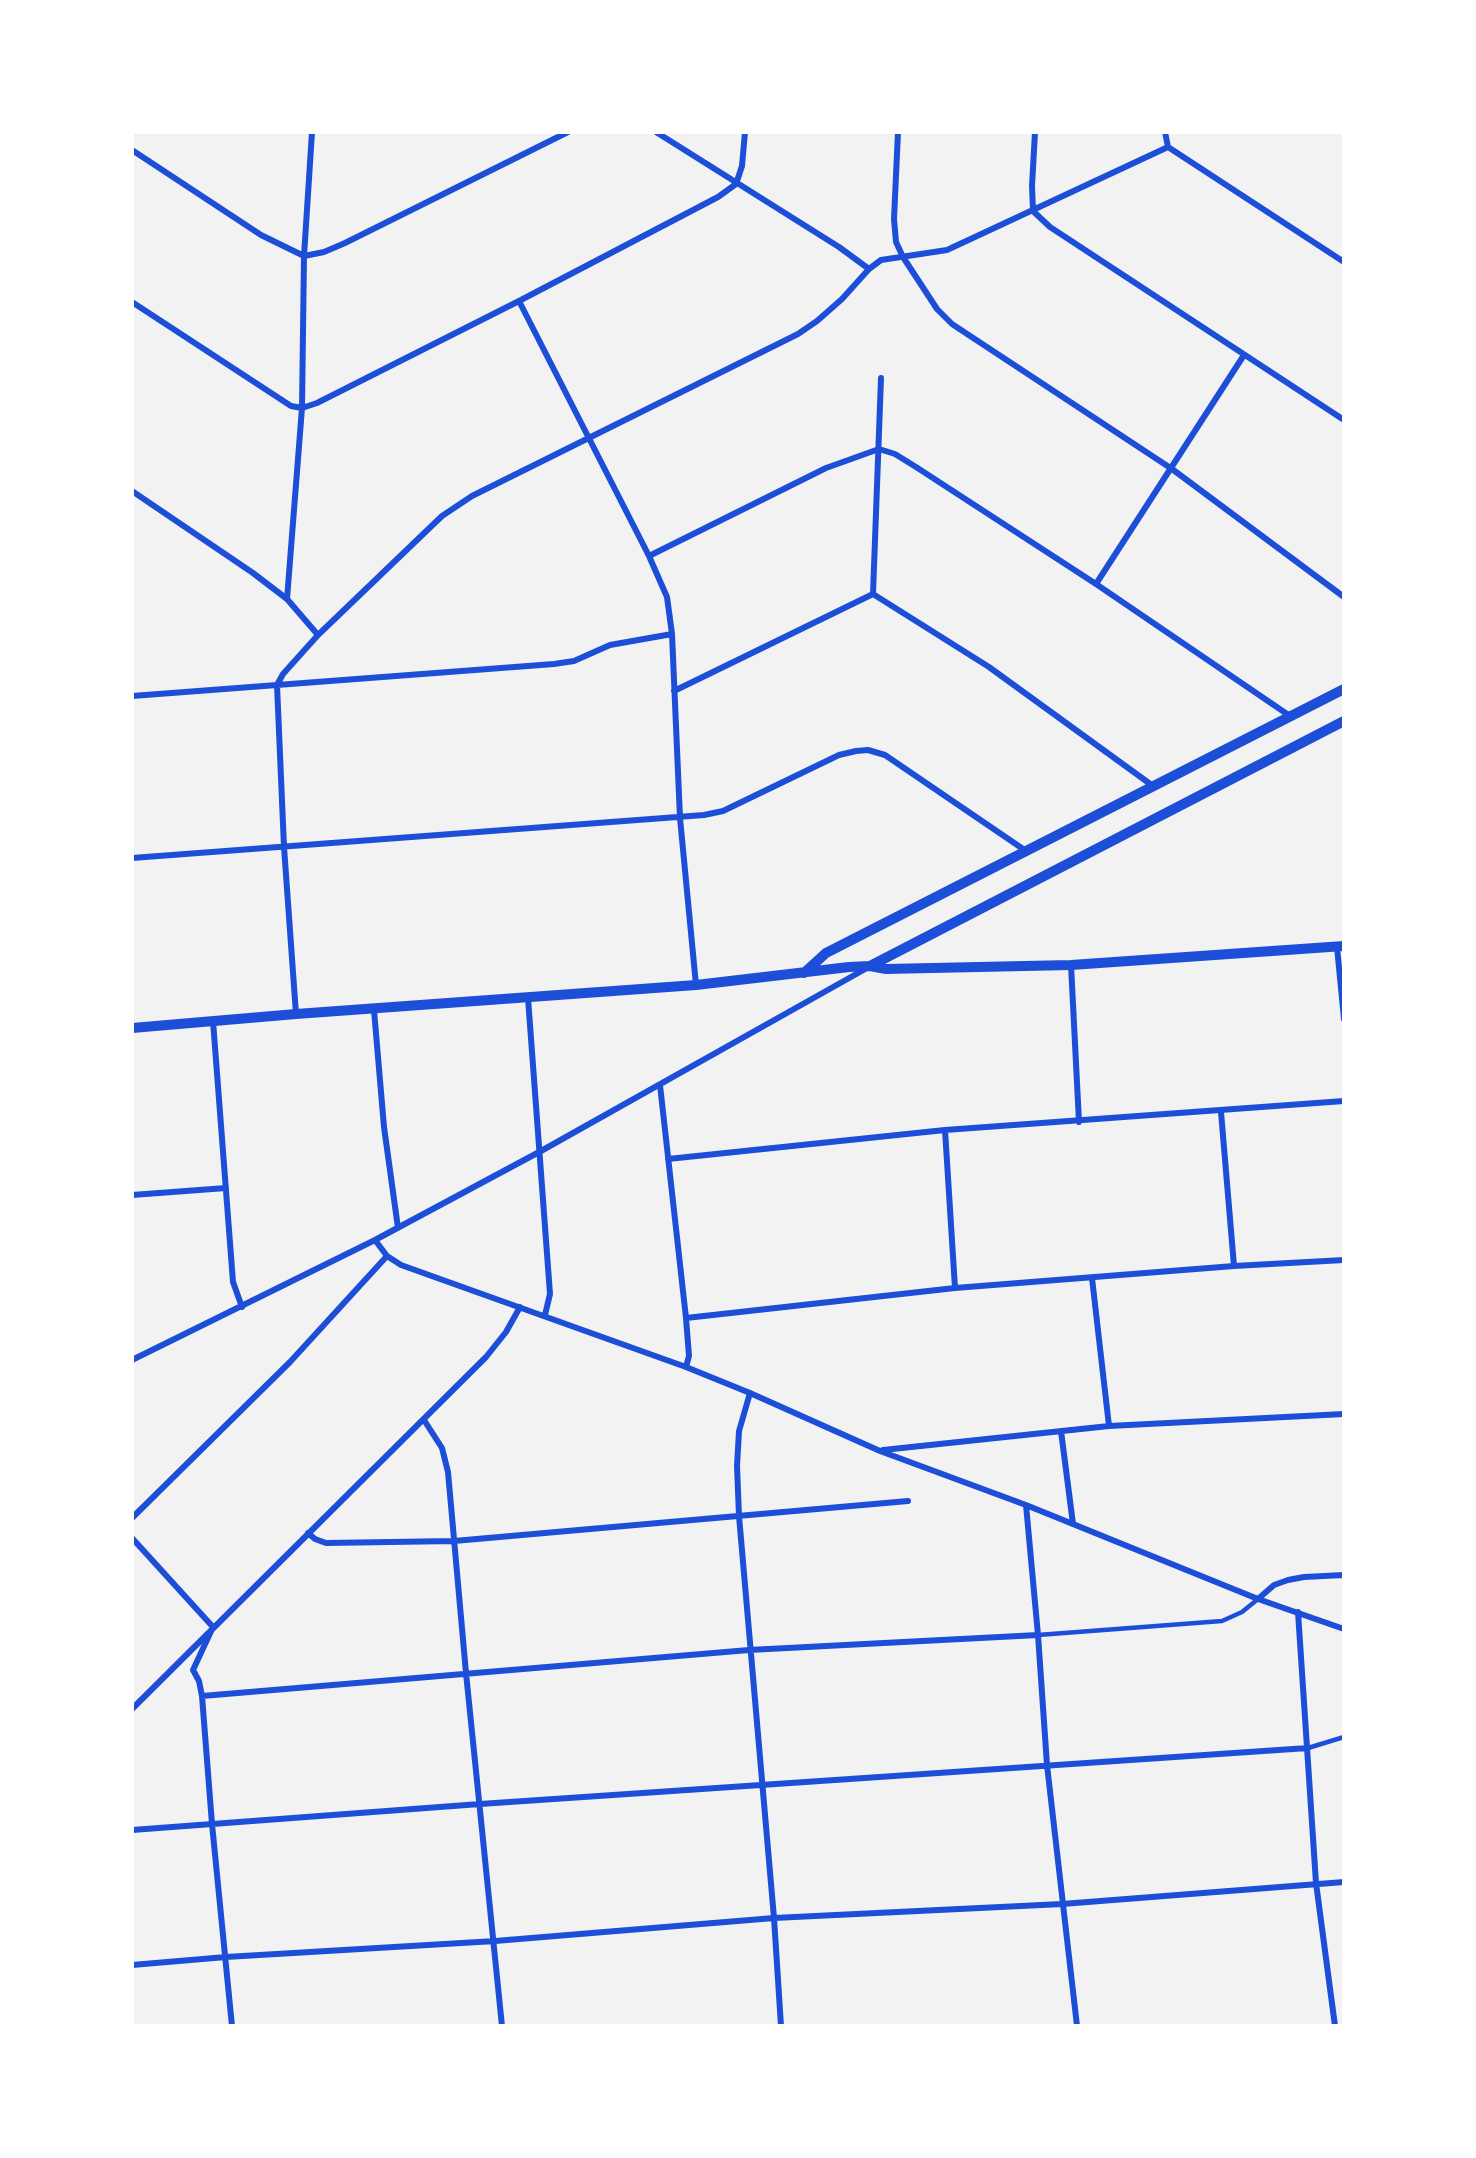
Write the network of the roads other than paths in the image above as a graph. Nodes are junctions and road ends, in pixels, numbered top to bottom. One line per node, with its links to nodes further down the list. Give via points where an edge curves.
1 (312, 132): 12 (street)
2 (568, 132): 12 (street, via 345,243)
3 (656, 132): 10 (street)
4 (745, 132): 10 (street)
5 (898, 132): 13 (street, via 894,219 896,243)
6 (1035, 132): 11 (street)
7 (1166, 132): 8 (street)
8 (1168, 147): 11 (street); 14 (street)
9 (132, 150): 12 (street, via 261,235)
10 (736, 184): 15 (street); 16 (street, via 678,219)
11 (1033, 211): 13 (street, via 947,250); 18 (street, via 1050,227)
12 (304, 256): 20 (street)
13 (903, 257): 15 (street); 24 (street, via 952,324)
14 (1344, 262)
15 (869, 268): 22 (street, via 842,299 798,334)
16 (519, 301): 20 (street); 22 (street)
17 (132, 302): 20 (street, via 270,393)
18 (1244, 355): 21 (street); 24 (street)
19 (881, 378): 23 (street)
20 (302, 408): 30 (street)
21 (1344, 420)
22 (589, 438): 26 (street); 32 (street, via 472,495 442,516)
23 (879, 449): 26 (street, via 826,468); 27 (street, via 916,467); 28 (street)
24 (1172, 469): 27 (street); 29 (street)
25 (132, 491): 30 (street)
26 (649, 556): 31 (street, via 667,597)
27 (1096, 584): 37 (street)
28 (873, 594): 35 (street); 39 (street, via 989,666)
29 (1344, 597)
30 (287, 599): 32 (street)
31 (672, 634): 33 (street, via 610,645 574,661 554,664); 35 (street)
32 (318, 635): 33 (street)
33 (277, 685): 36 (street); 41 (street)
34 (1344, 689): 37 (street)
35 (674, 691): 40 (street)
36 (132, 696)
37 (1290, 716): 39 (street)
38 (1344, 721): 46 (street)
39 (1154, 786): 42 (street)
40 (680, 818): 41 (street); 42 (street, via 723,811 839,755 868,750 885,756); 48 (street)
41 (284, 847): 43 (street); 51 (street)
42 (1026, 851): 47 (street, via 825,953)
43 (132, 858)
44 (1341, 946): 45 (street); 52 (street)
45 (1071, 965): 46 (street, via 886,969); 58 (street)
46 (870, 966): 47 (street); 55 (street)
47 (804, 972): 48 (street)
48 (696, 985): 49 (street)
49 (528, 998): 50 (street); 60 (street)
50 (374, 1010): 51 (street); 64 (street)
51 (296, 1014): 53 (street)
52 (1344, 1018)
53 (213, 1021): 54 (street); 62 (street)
54 (132, 1028)
55 (660, 1085): 60 (street); 61 (street)
56 (1344, 1101): 57 (street)
57 (1221, 1112): 58 (street); 68 (street)
58 (1079, 1122): 59 (street)
59 (945, 1130): 61 (street); 70 (street)
60 (541, 1151): 64 (street); 73 (street, via 550,1294)
61 (669, 1159): 74 (street)
62 (226, 1188): 63 (street); 71 (street, via 233,1282)
63 (132, 1195)
64 (398, 1228): 65 (street)
65 (375, 1240): 66 (street); 71 (street)
66 (387, 1256): 72 (street, via 401,1265); 86 (street, via 290,1362)
67 (1344, 1260): 68 (street)
68 (1234, 1266): 69 (street)
69 (1092, 1278): 70 (street); 80 (street)
70 (954, 1288): 74 (street)
71 (242, 1307): 75 (street)
72 (520, 1307): 73 (street); 79 (street, via 486,1357)
73 (545, 1315): 76 (street)
74 (686, 1318): 76 (street)
75 (132, 1360)
76 (686, 1367): 77 (street)
77 (750, 1393): 82 (street); 85 (street, via 740,1431)
78 (1344, 1414): 80 (street)
79 (424, 1420): 88 (street); 90 (street, via 442,1448 448,1472)
80 (1110, 1426): 81 (street)
81 (1061, 1431): 82 (street); 87 (street)
82 (880, 1451): 84 (street)
83 (908, 1501): 85 (street)
84 (1026, 1505): 87 (street); 96 (street)
85 (739, 1516): 90 (street); 97 (street)
86 (132, 1518)
87 (1073, 1524): 92 (street)
88 (308, 1533): 90 (street, via 326,1543); 94 (street)
89 (132, 1538): 94 (street)
90 (454, 1541): 98 (street)
91 (1344, 1575): 92 (street, via 1288,1581 1275,1585)
92 (1258, 1599): 93 (street); 96 (lane, via 1222,1621)
93 (1298, 1612): 95 (street); 102 (street)
94 (213, 1627): 99 (street, via 193,1670); 100 (street)
95 (1344, 1629)
96 (1038, 1635): 97 (street); 103 (street)
97 (749, 1650): 98 (street); 104 (street)
98 (466, 1673): 99 (street); 105 (street)
99 (202, 1696): 106 (street)
100 (132, 1709)
101 (1344, 1737): 102 (lane)
102 (1308, 1748): 103 (street); 109 (street)
103 (1047, 1765): 104 (street); 110 (street)
104 (763, 1785): 105 (street); 111 (street)
105 (480, 1804): 106 (street); 112 (street)
106 (212, 1824): 107 (street); 113 (street)
107 (132, 1830)
108 (1344, 1882): 109 (street)
109 (1316, 1883): 110 (street); 119 (street)
110 (1062, 1904): 111 (street); 118 (street)
111 (774, 1918): 112 (street); 117 (street)
112 (495, 1941): 113 (street); 116 (street)
113 (226, 1957): 114 (street); 115 (street)
114 (132, 1965)
115 (232, 2026)
116 (502, 2026)
117 (781, 2026)
118 (1077, 2026)
119 (1335, 2026)

